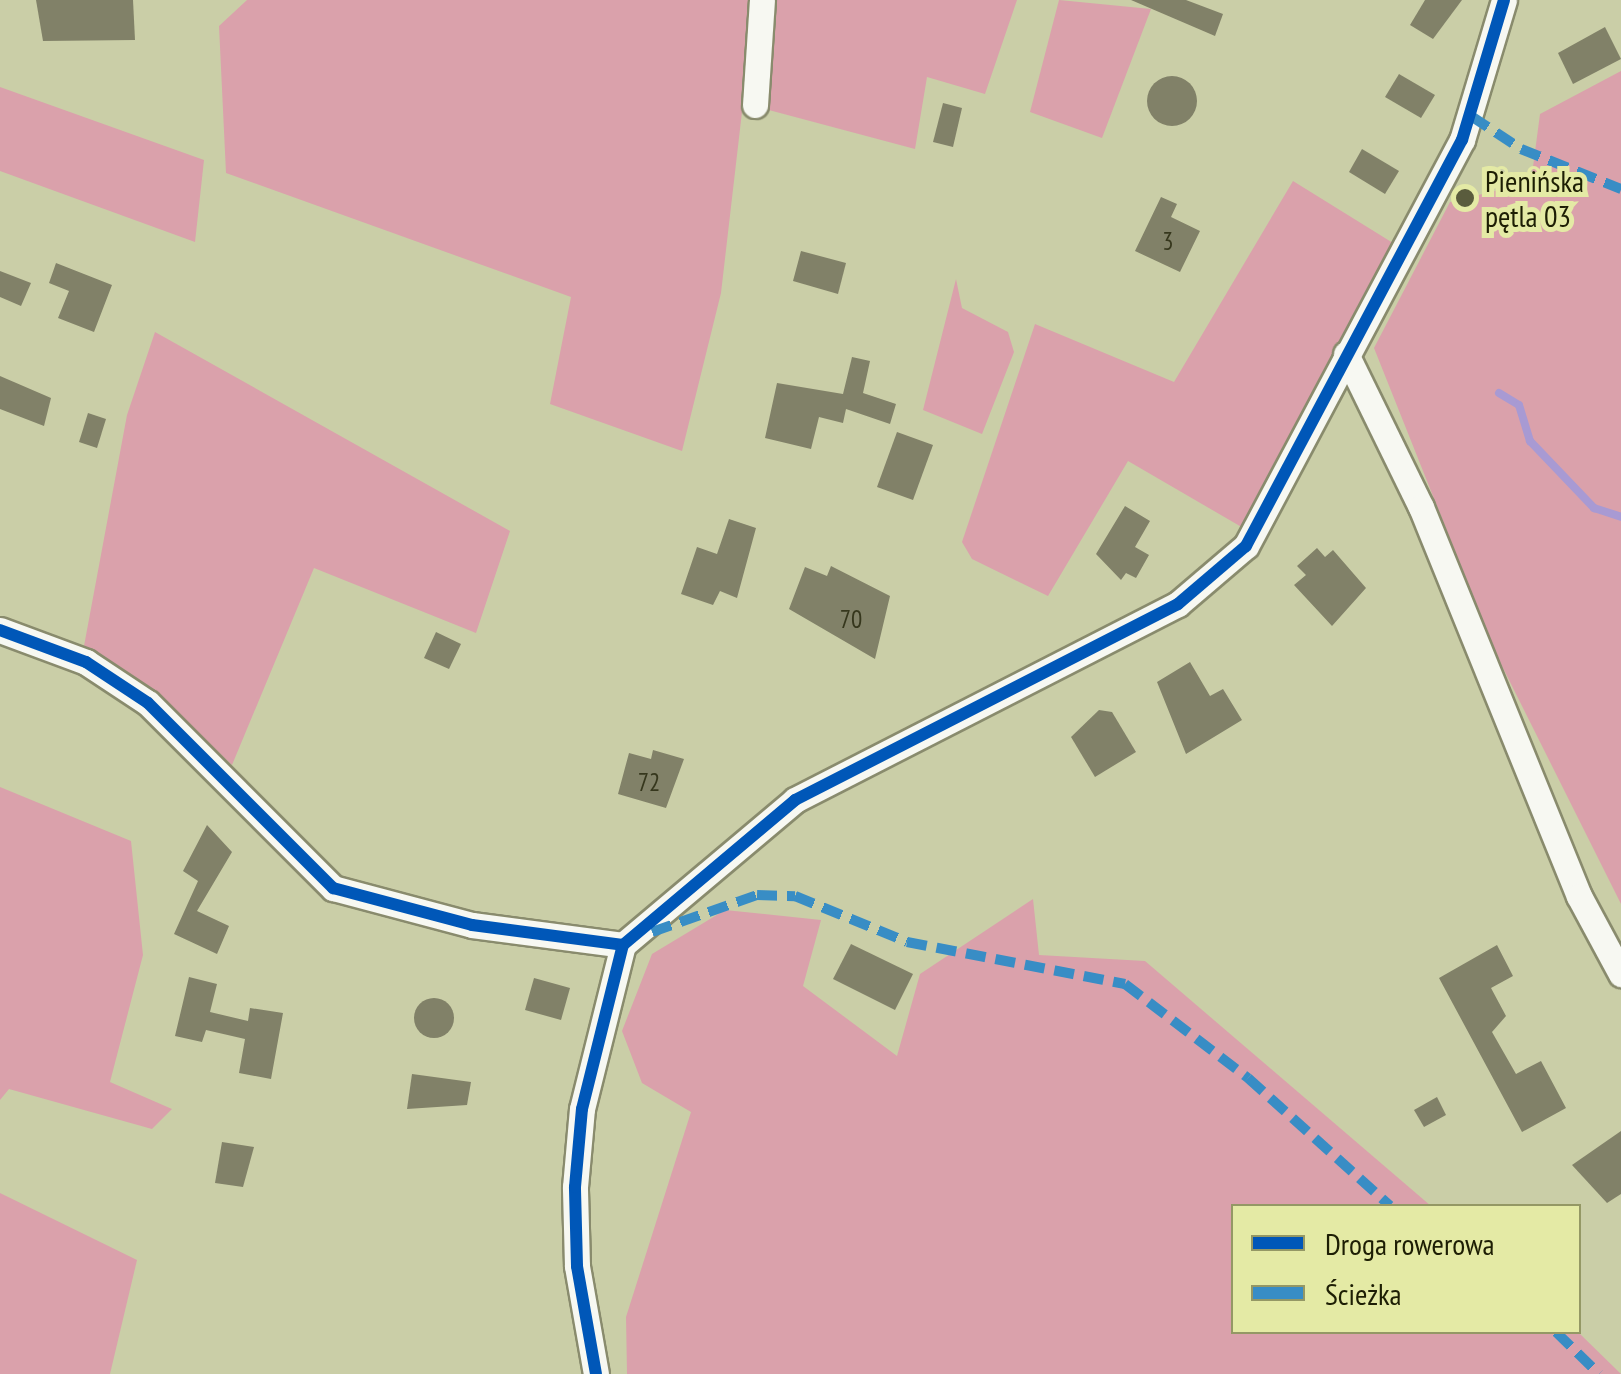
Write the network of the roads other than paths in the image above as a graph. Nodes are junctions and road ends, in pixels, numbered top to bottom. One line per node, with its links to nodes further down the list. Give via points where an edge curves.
1 (762, 0): 3 (street)
2 (1504, 0): 4 (street, via 1462,140)
3 (755, 105)
4 (1346, 354): 6 (street, via 1279,498 1216,575 1178,604 795,800); 7 (street, via 1420,507 1579,896)
5 (0, 630): 6 (street, via 86,662 148,703 332,888 488,928)
6 (624, 945): 8 (street, via 585,1091 575,1187 577,1266)
7 (1621, 974)
8 (596, 1374)

